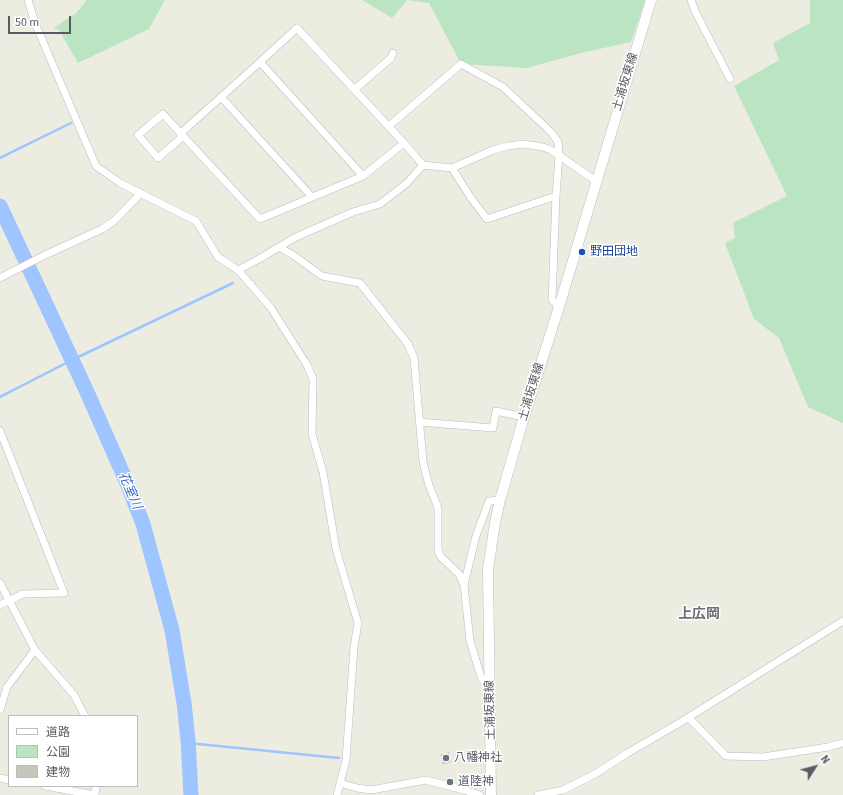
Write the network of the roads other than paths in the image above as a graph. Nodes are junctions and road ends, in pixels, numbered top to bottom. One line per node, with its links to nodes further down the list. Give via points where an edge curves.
1 (28, 0): 17 (street, via 35,23 96,166 120,183)
2 (651, 0): 16 (main road, 土浦坂東線)
3 (691, 0): 6 (street)
4 (393, 53): 7 (street, via 391,58)
5 (260, 62): 7 (street, via 297,28); 8 (street); 15 (street)
6 (730, 79)
7 (355, 89): 9 (street)
8 (221, 97): 10 (street); 19 (street)
9 (389, 126): 11 (street); 12 (street, via 461,64 503,87 551,132 558,142)
10 (181, 133): 10 (street, via 163,114 138,135 158,158 180,139); 19 (street, via 260,219)
11 (404, 143): 13 (street); 15 (street)
12 (559, 156): 14 (street, via 543,147 523,144 493,150); 16 (street); 18 (street)
13 (423, 165): 14 (street); 20 (street, via 407,183 380,204 353,212)
14 (452, 168): 18 (street, via 487,219)
15 (363, 176): 19 (street)
16 (596, 181): 23 (main road, 土浦坂東線)
17 (141, 193): 21 (street, via 196,221 218,257); 22 (street, via 114,221 102,229)
18 (556, 196): 23 (street, via 552,300)
19 (312, 197)
20 (279, 247): 21 (street); 25 (street, via 322,276 360,283 413,353)
21 (238, 270): 39 (street, via 272,308 307,365 313,380 312,434 323,472 336,549 358,623 346,760)
22 (3, 276)
23 (559, 307): 24 (main road, 土浦坂東線)
24 (524, 417): 25 (street, via 496,411 493,428); 27 (main road, 土浦坂東線)
25 (419, 422): 29 (street, via 424,471 438,508 438,550 441,557 459,574)
26 (0, 431): 30 (street, via 64,593 22,594)
27 (500, 500): 29 (street, via 489,501 470,555); 34 (main road, 土浦坂東線, via 488,569)
28 (0, 583): 30 (street)
29 (464, 585): 34 (street, via 470,641 482,680)
30 (9, 600): 31 (street); 33 (street)
31 (0, 605)
32 (843, 622): 37 (street)
33 (35, 650): 35 (street, via 7,687); 36 (street, via 74,695)
34 (491, 686): 44 (main road, 土浦坂東線)
35 (0, 710)
36 (84, 715)
37 (689, 718): 38 (street, via 726,756 763,757); 45 (street, via 579,782 563,790)
38 (843, 743)
39 (340, 783): 42 (street); 43 (street, via 371,790 426,780)
40 (51, 787): 41 (street)
41 (95, 795)
42 (336, 795)
43 (480, 795)
44 (492, 795)
45 (538, 795)

